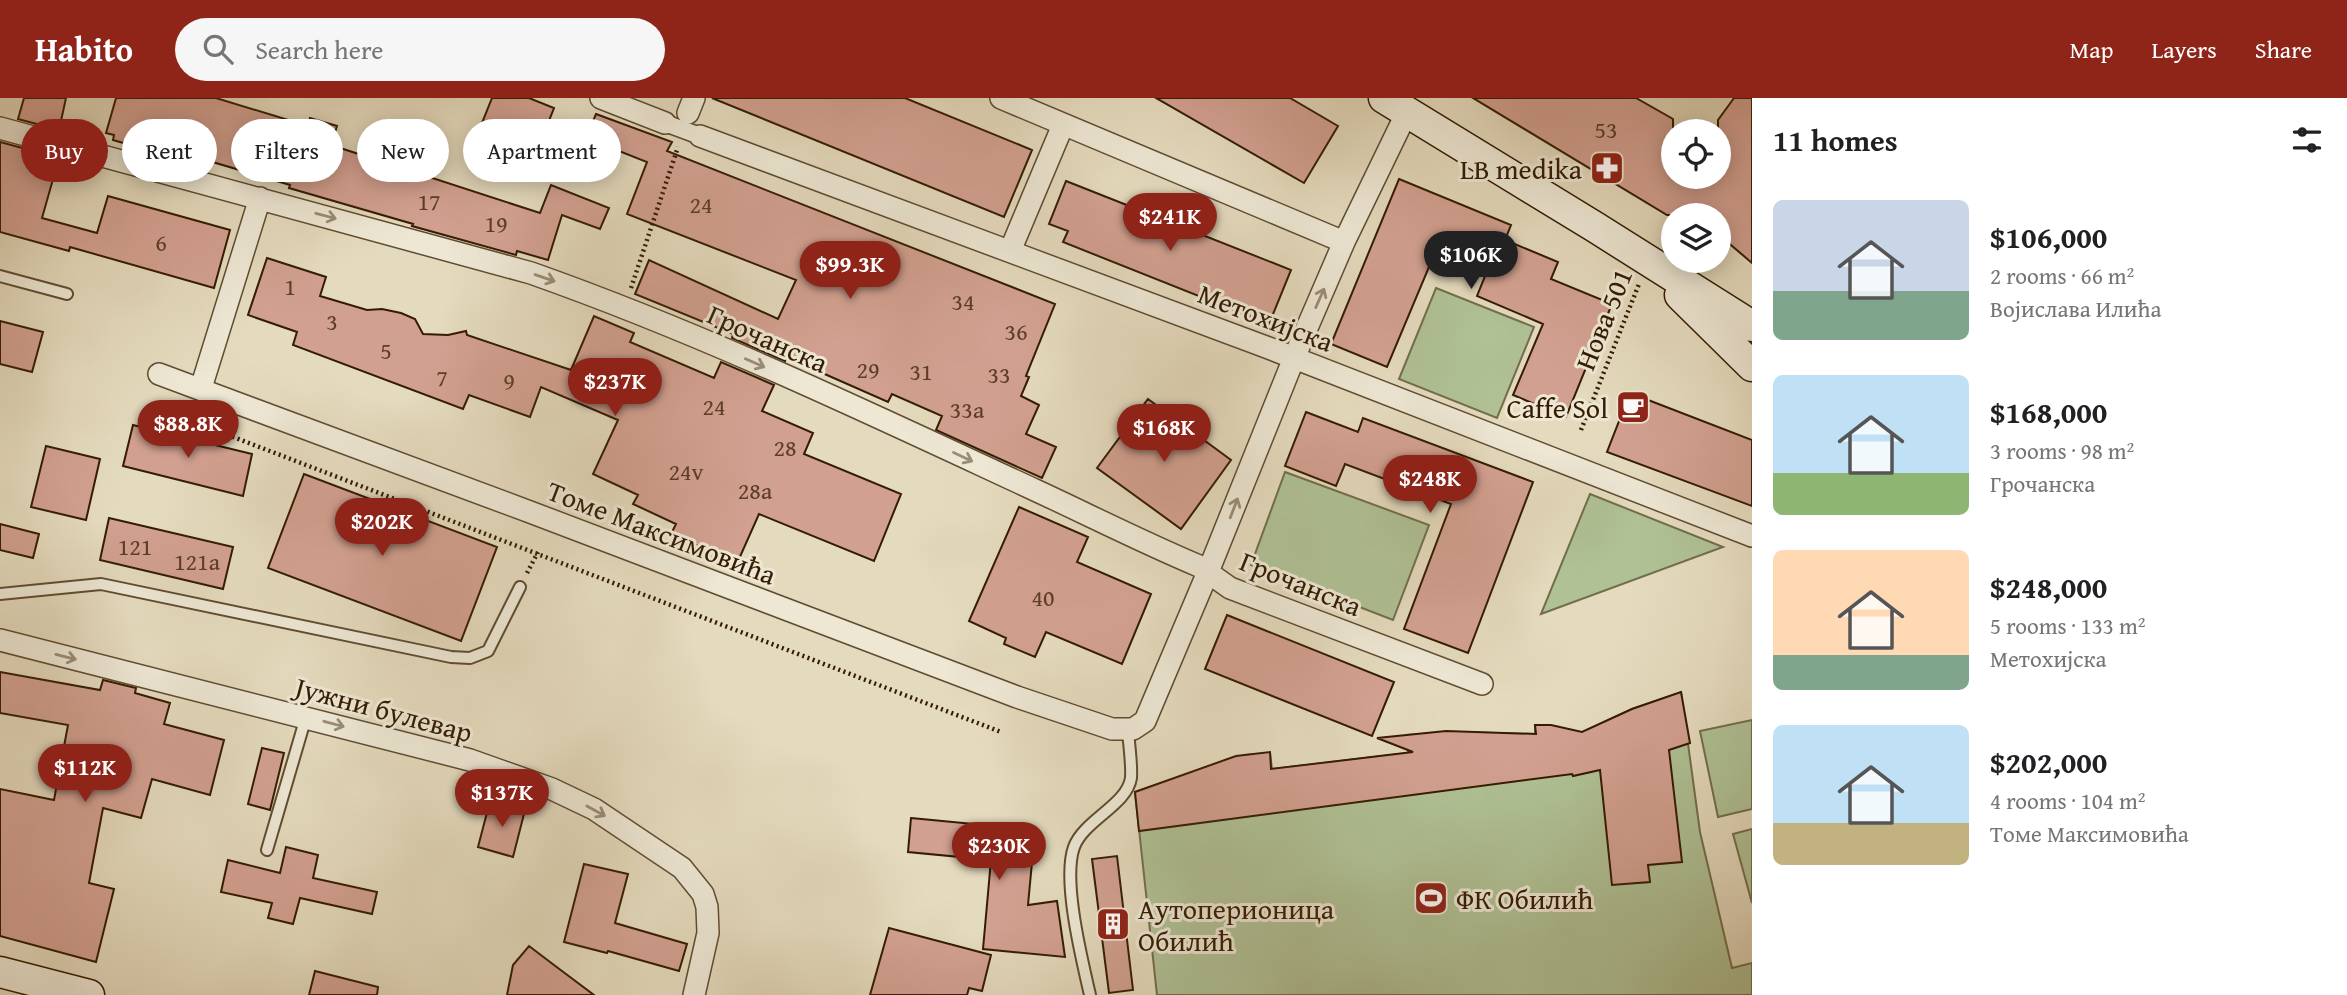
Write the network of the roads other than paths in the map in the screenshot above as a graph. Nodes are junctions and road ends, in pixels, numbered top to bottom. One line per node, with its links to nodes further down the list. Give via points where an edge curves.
1 (601, 98): 4 (street, Метохијска)
2 (1001, 98): 5 (street)
3 (1395, 105): 8 (street); 10 (main road)
4 (686, 120): 9 (street, Метохијска)
5 (1063, 125): 8 (street); 9 (street)
6 (0, 128): 7 (street, Грочанска)
7 (260, 198): 17 (street); 19 (street, Грочанска, one-way to 19, via 531,273 624,307 843,401)
8 (1344, 242): 14 (street, one-way to 8)
9 (1010, 251): 14 (street, Метохијска)
10 (1648, 262): 13 (main road); 15 (main road)
11 (0, 276): 12 (lane)
12 (67, 295)
13 (1752, 326)
14 (1294, 358): 18 (street, Метохијска); 19 (street, one-way to 14)
15 (1752, 366)
16 (159, 374): 17 (street, Томе Максимовића)
17 (201, 388): 25 (street, Томе Максимовића, via 1017,697 1112,729)
18 (1752, 536)
19 (1208, 572): 23 (street, Грочанска, via 1230,588); 25 (street)
20 (520, 587): 21 (lane, via 488,651 470,659 117,587 86,585)
21 (0, 594)
22 (0, 640): 24 (street, Јужни булевар, one-way to 24)
23 (1482, 684)
24 (306, 717): 26 (lane); 29 (street, Јужни булевар, one-way to 29, via 517,775 594,809 670,858 697,884 708,907 708,933)
25 (1136, 725): 30 (lane, via 1129,785 1088,826 1072,858 1073,904)
26 (267, 850)
27 (0, 972): 28 (main road)
28 (89, 995)
29 (694, 995)
30 (1090, 995)

